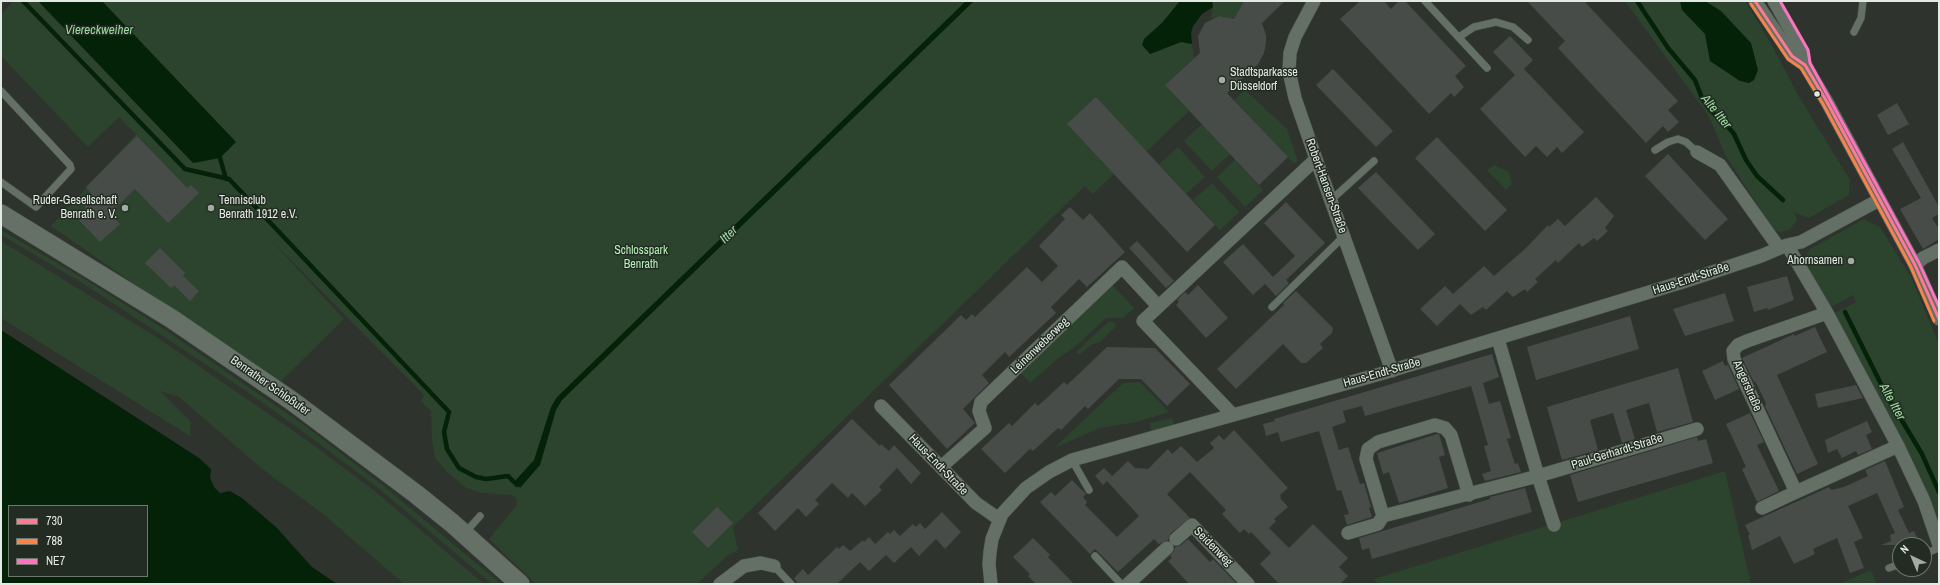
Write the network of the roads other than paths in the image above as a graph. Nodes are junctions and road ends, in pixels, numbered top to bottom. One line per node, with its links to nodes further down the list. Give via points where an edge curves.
1 (1314, 1): 14 (street, Robert-Hansen-Straße, via 1295,37 1290,52 1289,71 1295,98)
2 (1425, 1): 7 (lane)
3 (1756, 1): 9 (street, via 1792,56)
4 (1774, 1): 9 (street, via 1803,52)
5 (1863, 1): 6 (lane, via 1861,18)
6 (1854, 32)
7 (1459, 37): 8 (lane, via 1474,27 1496,22 1513,26); 10 (lane)
8 (1528, 40)
9 (1805, 65): 18 (street)
10 (1487, 68)
11 (1, 91): 16 (lane, via 71,169 36,207)
12 (1655, 150): 13 (lane, via 1678,139 1686,142)
13 (1697, 152): 21 (street, via 1720,164)
14 (1316, 159): 17 (street, Robert-Hansen-Straße); 24 (street)
15 (1374, 161): 17 (lane)
16 (1, 182)
17 (1331, 200): 20 (street, Robert-Hansen-Straße)
18 (1879, 200): 21 (street, Haus-Endt-Straße, via 1801,242); 23 (street)
19 (1, 214): 46 (street, Benrather Schloßufer, via 172,319 286,397 384,469)
20 (1344, 236): 25 (lane); 29 (street, Robert-Hansen-Straße)
21 (1783, 247): 26 (street); 28 (street, Haus-Endt-Straße, via 1689,280)
22 (1939, 250): 23 (street)
23 (1915, 265): 27 (street)
24 (1158, 306): 31 (street, via 1143,321); 35 (street, Leinenweberweg, via 1122,267 981,402 979,411 985,428)
25 (1272, 307)
26 (1827, 313): 33 (street); 38 (street, Angerstraße, via 1738,345 1733,351 1734,359)
27 (1939, 319)
28 (1498, 339): 29 (street, Haus-Endt-Straße); 36 (street)
29 (1392, 371): 31 (street, Haus-Endt-Straße)
30 (881, 406): 35 (street, Haus-Endt-Straße)
31 (1234, 415): 34 (street, Haus-Endt-Straße)
32 (1697, 428): 36 (street, Paul-Gerhardt-Straße)
33 (1898, 446): 38 (street); 47 (street, via 1924,501)
34 (1072, 460): 37 (lane); 43 (street, Haus-Endt-Straße, via 1026,488)
35 (941, 467): 43 (street, Haus-Endt-Straße, via 976,503)
36 (1538, 476): 39 (street, Paul-Gerhardt-Straße); 44 (street)
37 (1089, 490)
38 (1796, 492): 40 (street)
39 (1469, 495): 42 (street, Paul-Gerhardt-Straße); 42 (street, via 1451,435 1445,428 1435,425 1378,442 1368,449 1366,459)
40 (1762, 508)
41 (480, 516): 46 (lane)
42 (1383, 516): 45 (street, Paul-Gerhardt-Straße, via 1378,524)
43 (999, 519): 55 (street, Haus-Endt-Straße, via 990,552)
44 (1554, 525)
45 (1348, 533)
46 (464, 534): 52 (street, Benrather Schloßufer)
47 (1939, 546)
48 (1095, 556): 56 (lane)
49 (774, 566): 53 (street, via 761,563 744,566); 54 (lane)
50 (1892, 567): 51 (lane)
51 (1889, 568)
52 (520, 584)
53 (720, 584)
54 (790, 584)
55 (991, 584)
56 (1121, 584)
57 (1128, 584): 58 (street, Seidenweg, via 1192,525)
58 (1248, 584)

